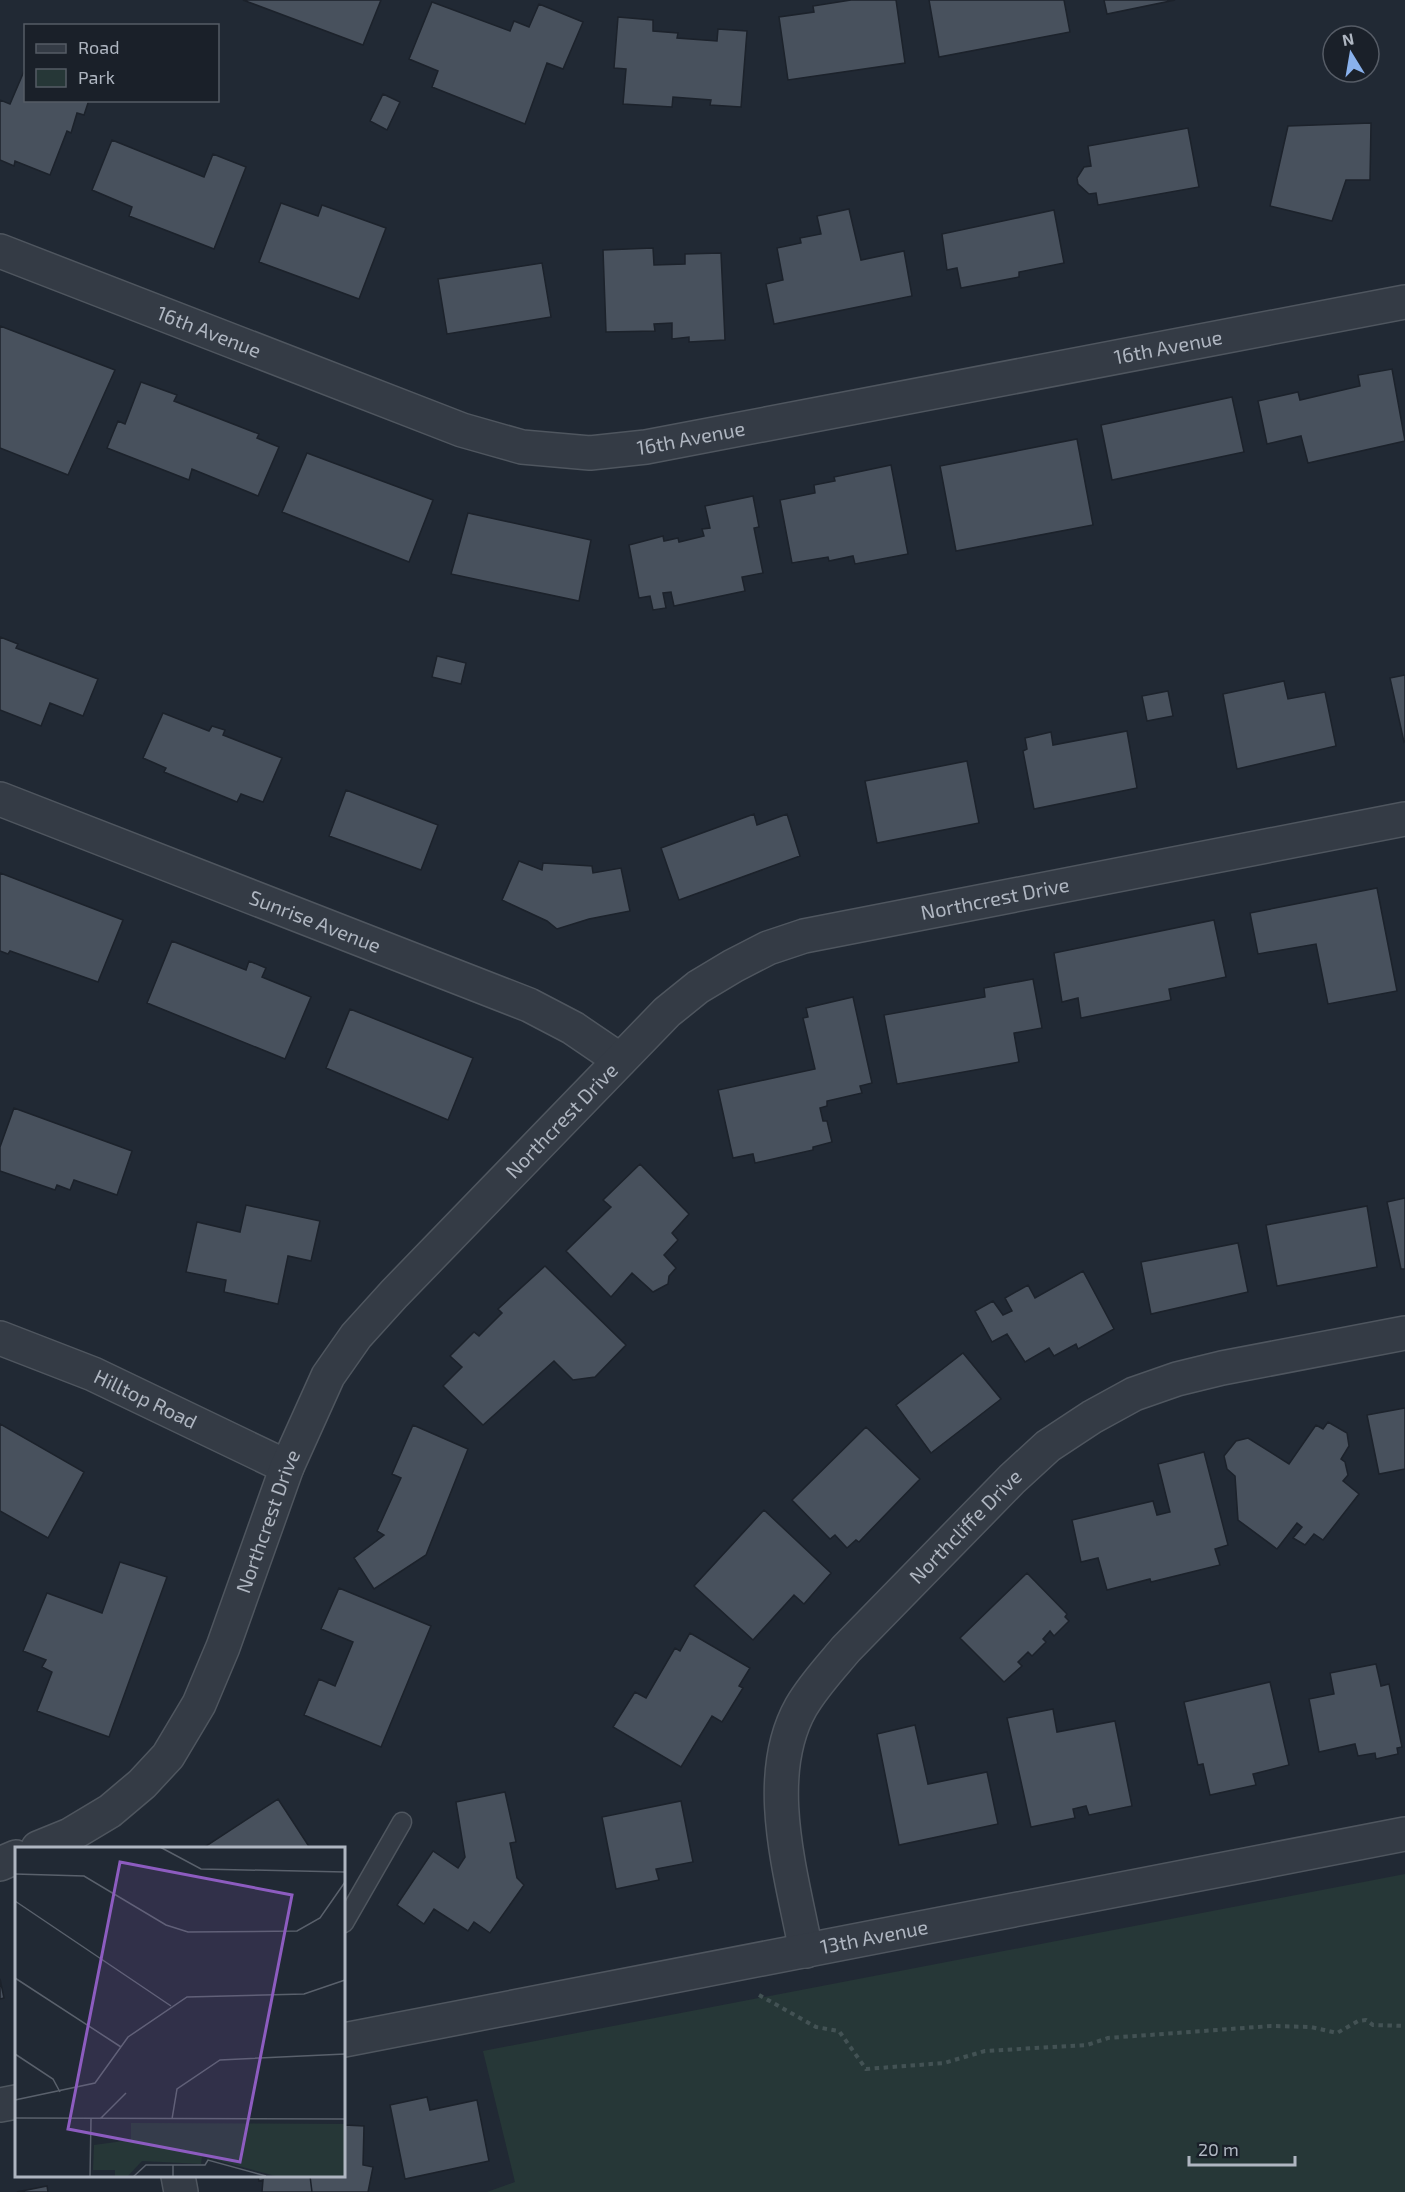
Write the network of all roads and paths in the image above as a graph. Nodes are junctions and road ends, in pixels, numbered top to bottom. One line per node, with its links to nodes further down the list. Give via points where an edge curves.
1 (0, 251): 2 (street, 16th Avenue, via 462,430 522,447 590,453 646,447)
2 (1405, 302)
3 (0, 799): 5 (street, Sunrise Avenue, via 529,1005 573,1028)
4 (1405, 819): 5 (street, Northcrest Drive, via 804,936 768,948 698,987)
5 (620, 1060): 8 (street, Northcrest Drive, via 356,1336 327,1376)
6 (1405, 1334): 15 (street, Northcliffe Drive, via 1177,1379 1134,1394 1048,1446 1012,1479 820,1678 800,1709 786,1746 780,1782 782,1823)
7 (0, 1338): 8 (street, Hilltop Road, via 93,1374)
8 (287, 1467): 11 (street, Northcrest Drive, via 223,1647 199,1704 168,1756 110,1810 70,1835)
9 (402, 1822): 14 (lane)
10 (1405, 1834): 15 (street, 13th Avenue)
11 (40, 1847)
12 (15, 1857): 13 (street)
13 (0, 1864)
14 (345, 1921)
15 (806, 1951): 18 (street, 13th Avenue)
16 (759, 1995): 17 (path, via 816,2027 839,2031 866,2069 944,2062 985,2051 1087,2045 1108,2038 1271,2026 1337,2032 1366,2020 1373,2025)
17 (1405, 2026)
18 (345, 2040)
19 (15, 2102): 20 (street)
20 (0, 2105)
21 (178, 2177): 22 (street)
22 (181, 2192)

